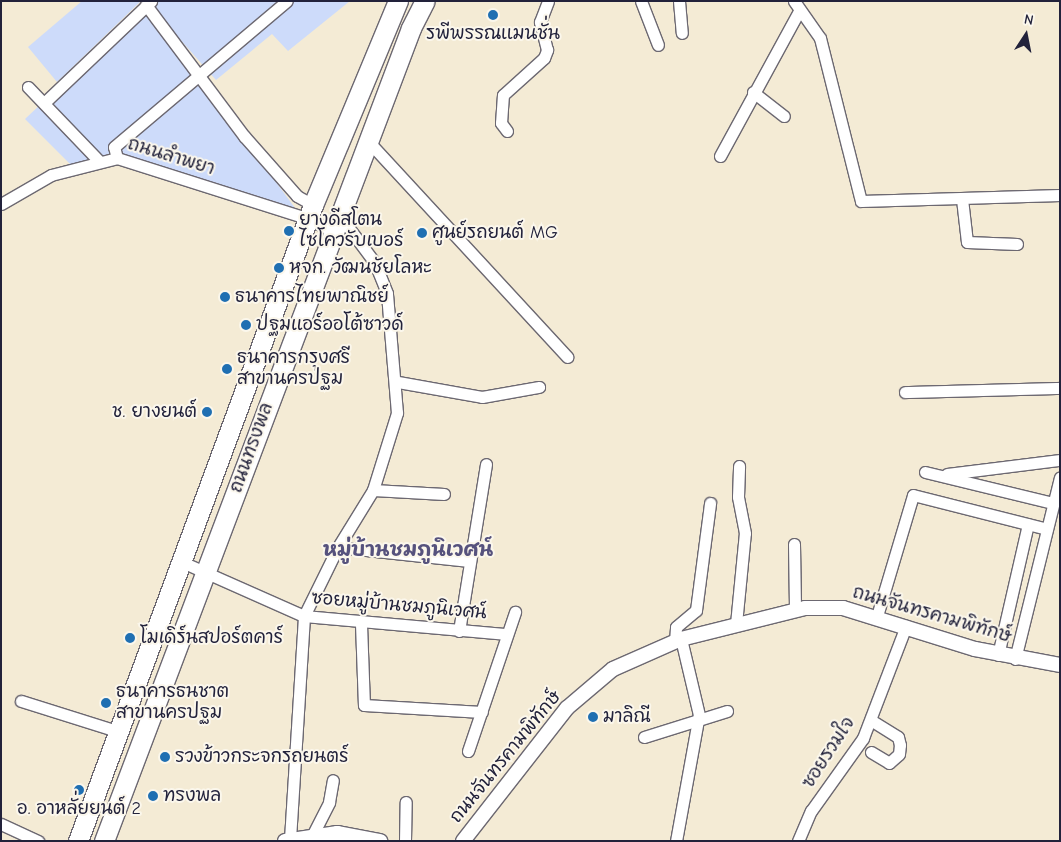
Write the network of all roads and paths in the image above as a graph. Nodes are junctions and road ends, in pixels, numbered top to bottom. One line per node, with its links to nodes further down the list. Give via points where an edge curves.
1 (287, 1): 11 (street)
2 (398, 1): 24 (highway, ถนนทรงพล)
3 (425, 1): 17 (highway, ถนนทรงพล)
4 (548, 1): 16 (street, via 540,22 547,50 544,58 503,95 501,123)
5 (641, 1): 10 (street)
6 (679, 1): 9 (street)
7 (148, 3): 11 (street); 14 (street)
8 (796, 6): 13 (street); 22 (street, via 820,38 861,201)
9 (682, 33)
10 (658, 45)
11 (198, 76): 19 (street, via 114,147); 24 (street, via 244,136)
12 (28, 87): 14 (street)
13 (753, 92): 15 (street); 18 (street)
14 (44, 103): 20 (street)
15 (784, 116)
16 (507, 131)
17 (368, 141): 25 (highway, ถนนทรงพล); 27 (street)
18 (720, 156)
19 (117, 158): 20 (street, ถนนลำพยา); 24 (street, ถนนลำพยา)
20 (98, 160): 23 (street, ถนนลำพยา, via 51,175)
21 (1060, 195): 22 (street)
22 (962, 199): 26 (street, via 967,242)
23 (1, 204)
24 (311, 212): 25 (street, ถนนลำพยา); 47 (highway, ถนนทรงพล)
25 (337, 224): 28 (street, via 375,263 387,293); 48 (highway, ถนนทรงพล)
26 (1017, 244)
27 (567, 357)
28 (398, 382): 29 (street, via 482,397); 38 (street, via 393,432)
29 (539, 387)
30 (1060, 388): 31 (street)
31 (905, 392)
32 (1060, 460): 36 (street)
33 (486, 464): 46 (street)
34 (738, 466): 54 (street, via 738,497 745,533)
35 (925, 472): 36 (street)
36 (938, 475): 41 (street)
37 (1060, 477): 41 (street)
38 (373, 490): 39 (street); 45 (street)
39 (444, 494)
40 (710, 503): 58 (street, via 696,610 676,627)
41 (1054, 503): 43 (street)
42 (1028, 524): 43 (street); 52 (street, via 912,495); 59 (street)
43 (1046, 529): 60 (street)
44 (794, 544): 49 (street)
45 (338, 547): 46 (street); 51 (street)
46 (470, 561): 56 (street)
47 (182, 562): 48 (street, ซอยหมู่บ้านชมภูนิเวศน์); 67 (highway, ถนนทรงพล)
48 (206, 572): 51 (street, ซอยหมู่บ้านชมภูนิเวศน์); 78 (highway, ถนนทรงพล)
49 (795, 610): 52 (street, ถนนจันทรคามพิทักษ์, via 843,608); 54 (street, ถนนจันทรคามพิทักษ์)
50 (515, 612): 57 (street)
51 (304, 616): 53 (street, ซอยหมู่บ้านชมภูนิเวศน์); 75 (street)
52 (877, 616): 55 (street, ถนนจันทรคามพิทักษ์)
53 (361, 624): 56 (street, ซอยหมู่บ้านชมภูนิเวศน์); 64 (street, via 364,705)
54 (736, 624): 58 (street, ถนนจันทรคามพิทักษ์)
55 (906, 626): 59 (street, ถนนจันทรคามพิทักษ์); 66 (street, ซอยรวมใจ)
56 (459, 631): 57 (street, ซอยหมู่บ้านชมภูนิเวศน์)
57 (507, 634): 64 (street)
58 (678, 641): 65 (street); 81 (street, ถนนจันทรคามพิทักษ์, via 613,669 566,708)
59 (998, 655): 60 (street, ถนนจันทรคามพิทักษ์)
60 (1015, 659): 61 (street, ถนนจันทรคามพิทักษ์)
61 (1060, 665)
62 (21, 701): 67 (street)
63 (727, 711): 65 (street)
64 (482, 712): 69 (street)
65 (698, 720): 68 (street); 82 (street)
66 (871, 720): 70 (street, via 898,737 900,745 899,754 889,763); 83 (street, ซอยรวมใจ, via 811,811)
67 (120, 732): 77 (highway, ถนนทรงพล)
68 (644, 737)
69 (468, 751)
70 (871, 752)
71 (333, 780): 74 (street, via 330,802)
72 (406, 802): 80 (street)
73 (1, 824): 76 (street)
74 (312, 836): 75 (street); 79 (street, via 337,833)
75 (287, 840)
76 (38, 841)
77 (78, 841)
78 (104, 841)
79 (380, 841)
80 (406, 841)
81 (463, 841)
82 (676, 841)
83 (798, 841)

